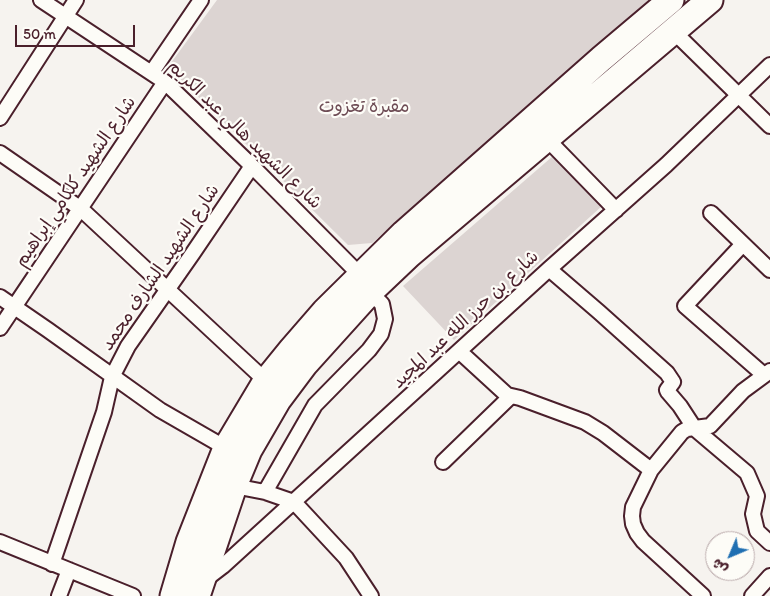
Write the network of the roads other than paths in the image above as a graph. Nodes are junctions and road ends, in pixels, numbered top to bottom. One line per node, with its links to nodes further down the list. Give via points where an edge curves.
1 (41, 0): 6 (street, شارع الشهيد هالي عبد الكريم)
2 (76, 0): 6 (street)
3 (201, 0): 9 (street)
4 (710, 0): 7 (highway)
5 (663, 6): 7 (street); 23 (highway, via 426,214)
6 (65, 16): 9 (street, شارع الشهيد هالي عبد الكريم); 12 (street)
7 (673, 31): 11 (street); 14 (highway)
8 (770, 65): 11 (street, شارع بن حرز الله عبد المجيد)
9 (152, 72): 10 (street, شارع الشهيد هالي عبد الكريم)
10 (165, 82): 16 (street, شارع الشهيد هالي عبد الكريم); 17 (street, شارع الشهيد كلكامي إبراهيم)
11 (740, 95): 13 (street); 18 (street, شارع بن حرز الله عبد المجيد)
12 (0, 118)
13 (770, 126)
14 (546, 138): 18 (street); 23 (highway, via 446,222)
15 (0, 153): 17 (street)
16 (252, 166): 23 (street, شارع الشهيد هالي عبد الكريم); 24 (street, شارع الشهيد الشارف محمد)
17 (81, 209): 24 (street); 26 (street, شارع الشهيد كلكامي إبراهيم)
18 (616, 210): 21 (street, شارع بن حرز الله عبد المجيد)
19 (711, 213): 20 (street)
20 (743, 244): 22 (street); 29 (street, via 686,306)
21 (549, 269): 28 (street, شارع بن حرز الله عبد المجيد); 33 (street, via 667,373 673,382 668,392)
22 (770, 270)
23 (365, 284): 31 (highway, via 325,311); 37 (highway, via 278,400 249,450); 38 (street, شارع الشهيد هالي عبد الكريم, via 382,304 386,319 381,334 316,406)
24 (168, 289): 30 (street, شارع الشهيد الشارف محمد, via 128,346); 31 (street)
25 (0, 298): 26 (street)
26 (13, 307): 27 (street, شارع الشهيد كلكامي إبراهيم); 30 (street)
27 (0, 328)
28 (459, 352): 32 (street, via 502,392); 39 (street, شارع بن حرز الله عبد المجيد)
29 (767, 373): 33 (street, via 736,398 713,424)
30 (112, 377): 34 (street, via 160,410); 42 (street, شارع الشهيد الشارف محمد, via 104,412)
31 (266, 381): 34 (highway)
32 (511, 396): 35 (street); 36 (street, via 585,422)
33 (695, 428): 36 (street, via 682,432); 41 (street, via 747,473 757,496 753,514 757,531)
34 (226, 448): 45 (highway, via 189,542)
35 (444, 462)
36 (651, 470): 49 (street, via 634,507 632,516 637,533)
37 (234, 486): 38 (street); 45 (highway)
38 (265, 492): 39 (street)
39 (294, 502): 45 (street, شارع بن حرز الله عبد المجيد, via 223,566); 48 (street, via 346,558)
40 (0, 542): 42 (street)
41 (770, 543)
42 (52, 564): 43 (street)
43 (69, 570): 46 (street); 47 (street)
44 (770, 576): 50 (street)
45 (187, 589)
46 (59, 596)
47 (133, 596)
48 (371, 596)
49 (703, 596)
50 (752, 596)

